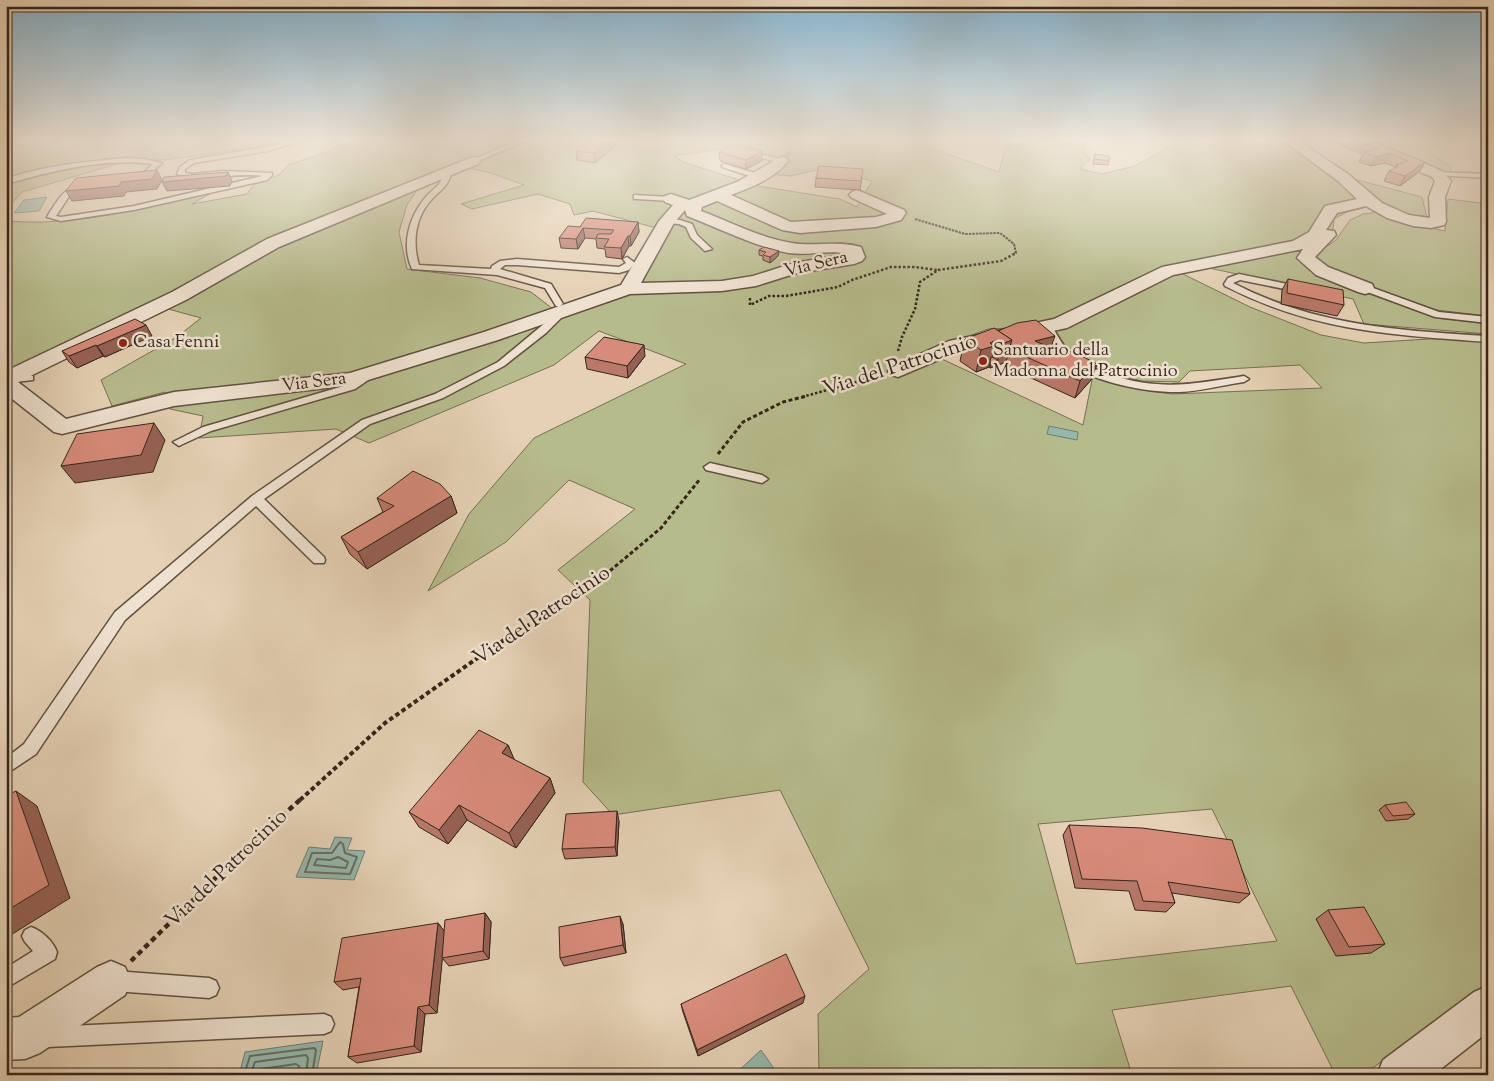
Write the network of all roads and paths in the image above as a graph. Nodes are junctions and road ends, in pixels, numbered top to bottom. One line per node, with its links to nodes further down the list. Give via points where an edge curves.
1 (70, 191): 2 (lane, via 51,217 61,219 134,208)
2 (206, 191)
3 (401, 191): 31 (street, via 273,243 179,296)
4 (436, 191): 18 (lane, via 427,199 411,227 411,256 415,267)
5 (727, 191): 8 (street, Via Sera)
6 (1360, 191): 12 (street)
7 (1439, 191): 12 (street, via 1438,222 1430,225)
8 (716, 195): 9 (street, Via Sera, via 788,227 876,222 895,217 898,213); 21 (street, Via Sera, via 694,204 693,213 768,244 793,249 839,246 856,251 856,257 794,268 756,281)
9 (857, 195)
10 (637, 197): 11 (lane)
11 (670, 199): 13 (street, via 684,203)
12 (1375, 205): 19 (street, via 1350,216 1310,250 1306,258 1322,271); 25 (street, Via del Patrocinio, via 1331,209 1315,236 1298,245 1168,271)
13 (667, 221): 15 (lane, via 689,226 694,236); 21 (street)
14 (921, 222): 17 (path, via 965,234 1000,233 1014,244 1016,253 1001,261)
15 (708, 249)
16 (627, 259): 18 (lane, via 631,264 619,270 516,262 503,263 495,268)
17 (938, 270): 22 (path, via 891,267 838,288 769,296 750,305); 27 (path, via 920,282 912,317 901,334)
18 (497, 272): 23 (lane, via 548,286)
19 (1365, 288): 24 (lane, via 1438,315)
20 (1299, 289): 26 (lane, via 1239,277 1228,284 1309,318 1417,334)
21 (629, 292): 23 (street, Via Sera)
22 (750, 301)
23 (561, 307): 28 (street, Via Sera, via 491,336); 35 (lane, via 543,331 501,364 439,396 366,422)
24 (1488, 320)
25 (1048, 327): 27 (street, Via del Patrocinio, via 956,345); 30 (lane, via 1059,347 1078,364 1107,377 1179,389)
26 (1488, 339)
27 (898, 371): 33 (path, Via del Patrocinio, via 783,402 743,422)
28 (371, 373): 31 (street, Via Sera, via 352,379 174,400 62,427); 32 (lane, via 351,387 207,429)
29 (29, 378): 31 (lane)
30 (1244, 379)
31 (6, 381)
32 (179, 442)
33 (710, 466): 34 (lane); 40 (path, Via del Patrocinio, via 661,528 593,586 496,644 385,723 244,850)
34 (762, 478)
35 (256, 499): 36 (lane); 37 (lane, via 120,616 30,749)
36 (319, 560)
37 (6, 767)
38 (31, 936): 39 (lane, via 48,952)
39 (6, 979)
40 (111, 980): 41 (lane); 44 (street)
41 (209, 988)
42 (1488, 1006): 45 (street)
43 (324, 1024): 44 (lane)
44 (16, 1038)
45 (1398, 1075)

